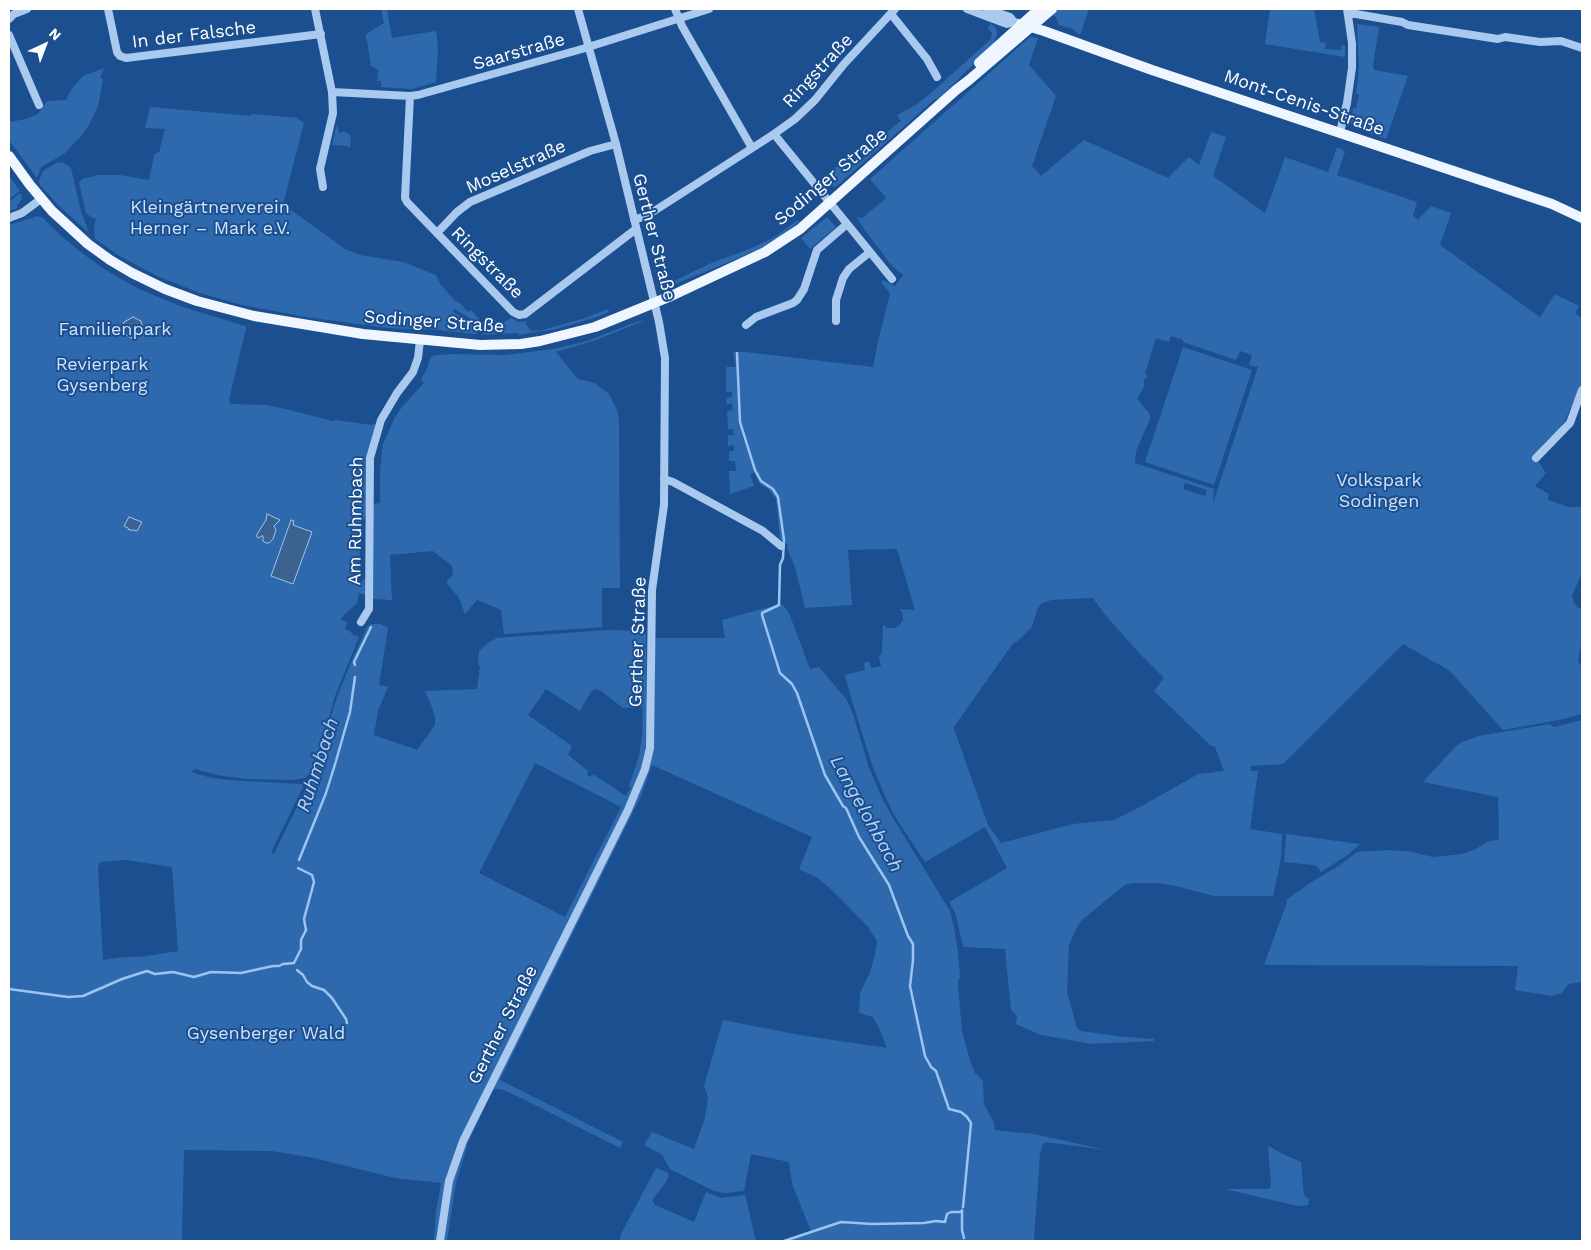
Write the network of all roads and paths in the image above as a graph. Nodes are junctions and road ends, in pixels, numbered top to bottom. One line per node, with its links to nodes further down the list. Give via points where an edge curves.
1 (27, 9): 13 (street)
2 (108, 9): 17 (street, In der Falsche, via 118,52 124,58)
3 (315, 9): 17 (street)
4 (578, 9): 19 (street, Gerther Straße)
5 (675, 9): 14 (street)
6 (709, 9): 14 (street, Saarstraße)
7 (967, 9): 15 (street, Mont-Cenis-Straße, via 1007,24)
8 (987, 9): 15 (street, Mont-Cenis-Straße)
9 (1038, 9): 15 (main road, Sodinger Straße)
10 (1052, 9): 16 (main road, Sodinger Straße)
11 (893, 11): 21 (street, Ringstraße); 27 (street, Ringstraße, via 815,100)
12 (1348, 12): 20 (street, via 1498,40 1504,37 1540,42 1561,40); 26 (street, via 1352,43 1351,84)
13 (9, 19)
14 (679, 19): 19 (street, Saarstraße); 29 (street)
15 (1018, 23): 16 (main road, Mont-Cenis-Straße); 22 (main road, Sodinger Straße, via 969,72)
16 (1032, 27): 22 (main road, Sodinger Straße); 26 (main road, Mont-Cenis-Straße)
17 (320, 34): 23 (street)
18 (9, 35): 25 (street)
19 (588, 47): 24 (street, Saarstraße); 28 (street, Gerther Straße)
20 (1582, 48)
21 (937, 77)
22 (956, 90): 33 (main road, Sodinger Straße)
23 (332, 92): 24 (street, Saarstraße); 31 (street, via 334,113 320,169)
24 (410, 96): 39 (street, Ringstraße, via 405,198)
25 (39, 105)
26 (1340, 132): 35 (main road, Mont-Cenis-Straße, via 1552,204)
27 (774, 134): 29 (street, Ringstraße); 33 (street)
28 (616, 144): 36 (street, Gerther Straße); 39 (street, Moselstraße, via 590,151 470,202)
29 (752, 148): 36 (street, Ringstraße, via 648,215)
30 (9, 156): 32 (main road, Sodinger Straße)
31 (323, 187)
32 (42, 199): 34 (street); 45 (main road, Sodinger Straße, via 77,235 110,260 155,284 197,301 319,328)
33 (829, 203): 37 (street); 42 (main road, Sodinger Straße, via 800,229 765,252)
34 (9, 218)
35 (1582, 218)
36 (634, 220): 38 (street, Gerther Straße)
37 (846, 224): 40 (street); 44 (street, via 817,250 798,300 756,317)
38 (636, 229): 39 (street, Ringstraße, via 525,314 519,315); 42 (street, Gerther Straße)
39 (437, 232)
40 (870, 252): 41 (street); 43 (street, via 843,278 836,300)
41 (892, 279)
42 (654, 303): 45 (main road, Sodinger Straße, via 595,327 540,341 480,345); 48 (street, Gerther Straße, via 665,358)
43 (836, 321)
44 (746, 325)
45 (420, 340): 50 (street, Am Ruhmbach, via 414,372 381,420 370,458 369,609)
46 (1582, 390): 47 (street, via 1570,422)
47 (1536, 458)
48 (664, 479): 49 (street, via 763,531); 51 (street, Gerther Straße, via 652,590 650,748 645,768 628,810 463,1141 449,1181)
49 (781, 546)
50 (360, 622)
51 (440, 1241)

